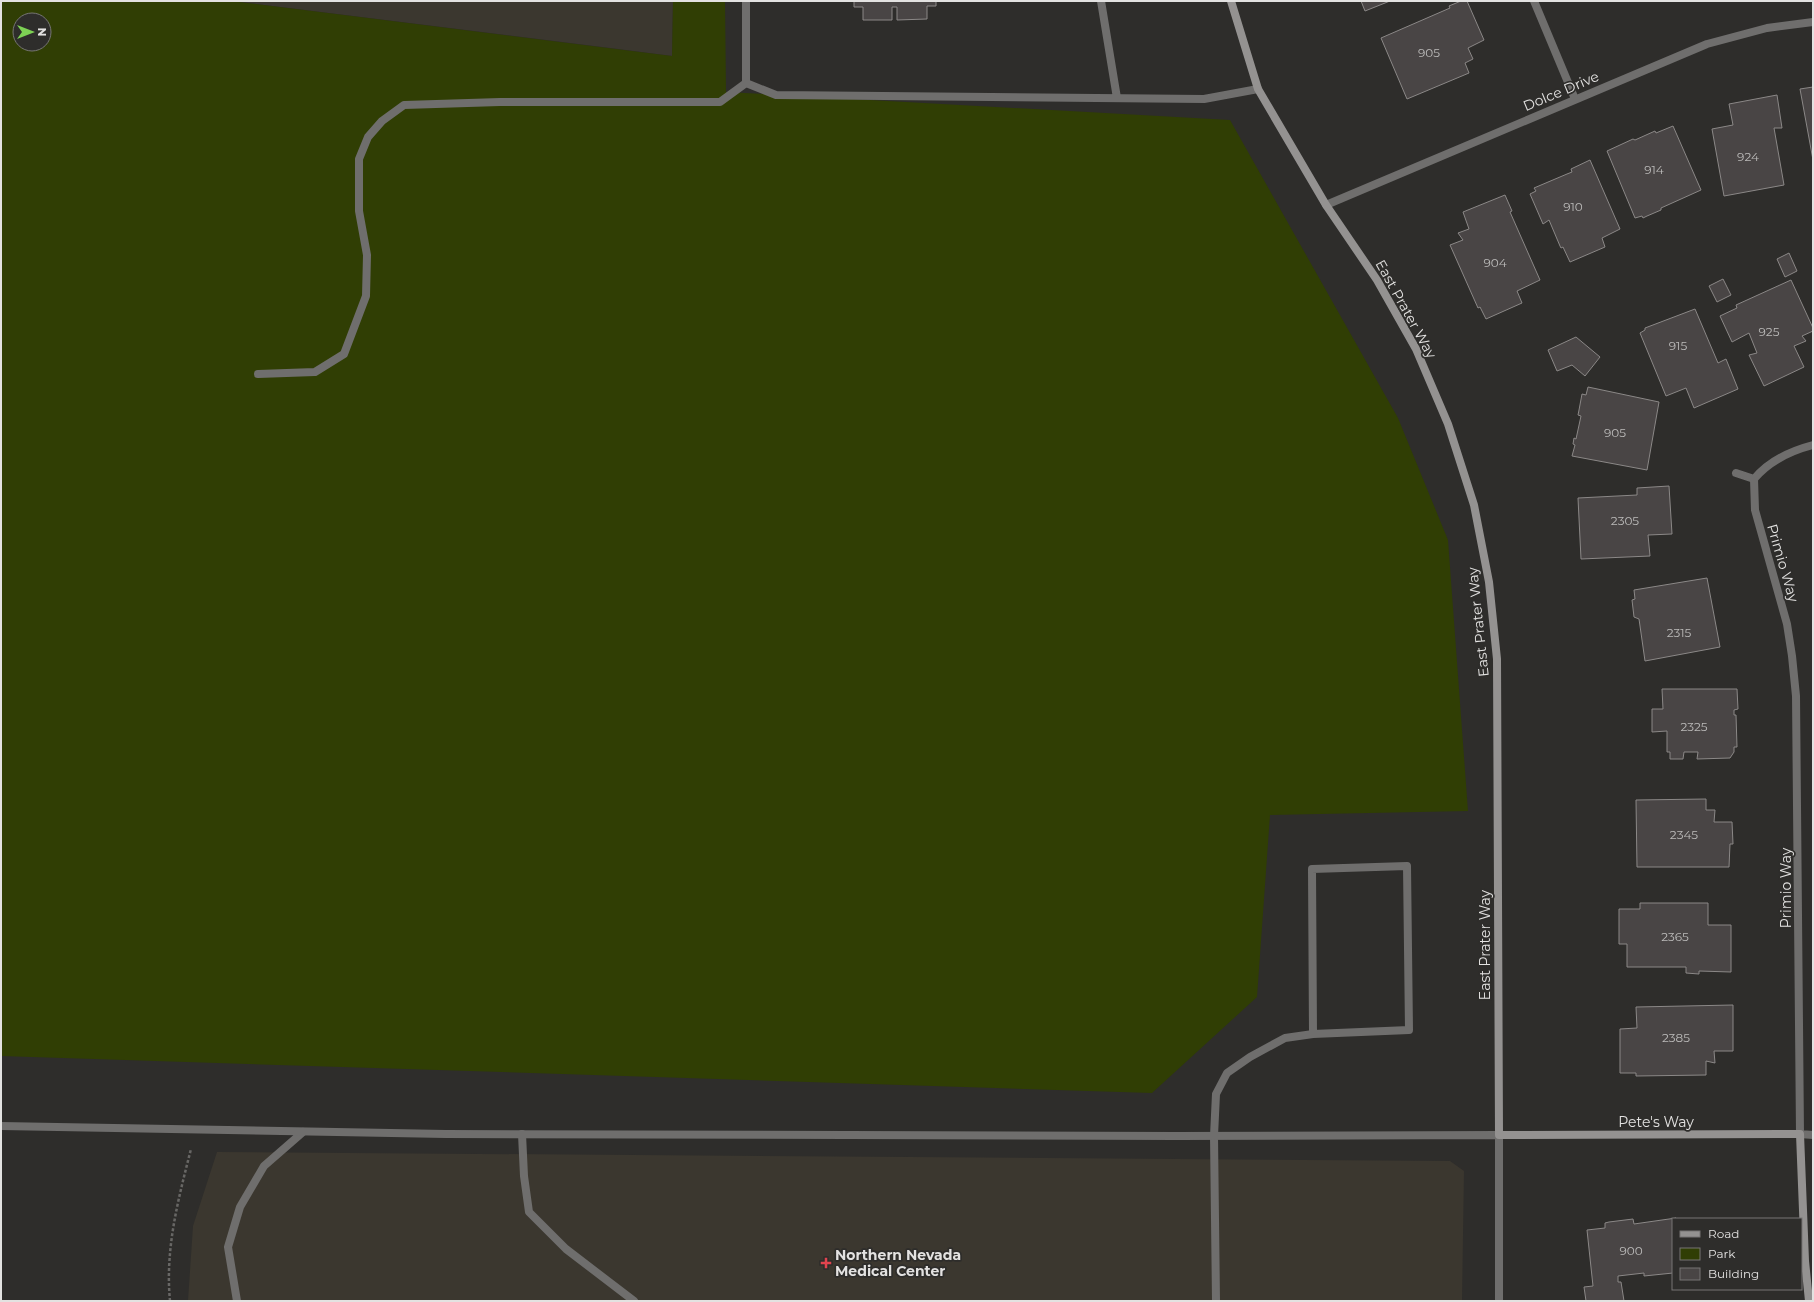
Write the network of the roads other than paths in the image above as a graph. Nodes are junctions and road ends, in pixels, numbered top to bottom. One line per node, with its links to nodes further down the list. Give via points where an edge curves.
1 (746, 1): 6 (street)
2 (1101, 1): 8 (street)
3 (1231, 1): 7 (street, East Prater Way)
4 (1534, 1): 9 (street)
5 (1813, 22): 9 (street, Dolce Drive, via 1767,28 1707,44)
6 (746, 83): 8 (street, via 776,95); 11 (street, via 720,102 500,102 404,105 382,121 368,137 359,159 359,212 367,255 366,296 344,354 315,372)
7 (1258, 89): 8 (street, via 1204,99); 10 (street, East Prater Way)
8 (1117, 98)
9 (1576, 99): 10 (street, Dolce Drive)
10 (1326, 205): 20 (street, East Prater Way, via 1377,280 1416,349 1448,424 1474,505 1489,582 1497,659)
11 (258, 374)
12 (1813, 445): 14 (street, via 1784,456 1763,468)
13 (1736, 473): 14 (street)
14 (1754, 479): 19 (street, Primio Way, via 1755,510 1787,624 1796,696)
15 (1313, 1034): 15 (street, via 1312,869 1407,866 1409,1030); 22 (street, via 1285,1038 1227,1073 1216,1094)
16 (1, 1126): 17 (street)
17 (303, 1132): 18 (street); 23 (street, via 264,1166 240,1207 228,1247)
18 (522, 1134): 22 (street); 24 (street, via 524,1176 530,1212 566,1249)
19 (1800, 1134): 20 (street, Pete's Way); 21 (street, Pete's Way); 27 (street, Primio Way)
20 (1499, 1135): 22 (street); 26 (street, East Prater Way)
21 (1813, 1135)
22 (1214, 1136): 25 (street)
23 (236, 1301)
24 (634, 1301)
25 (1216, 1301)
26 (1499, 1301)
27 (1809, 1301)

